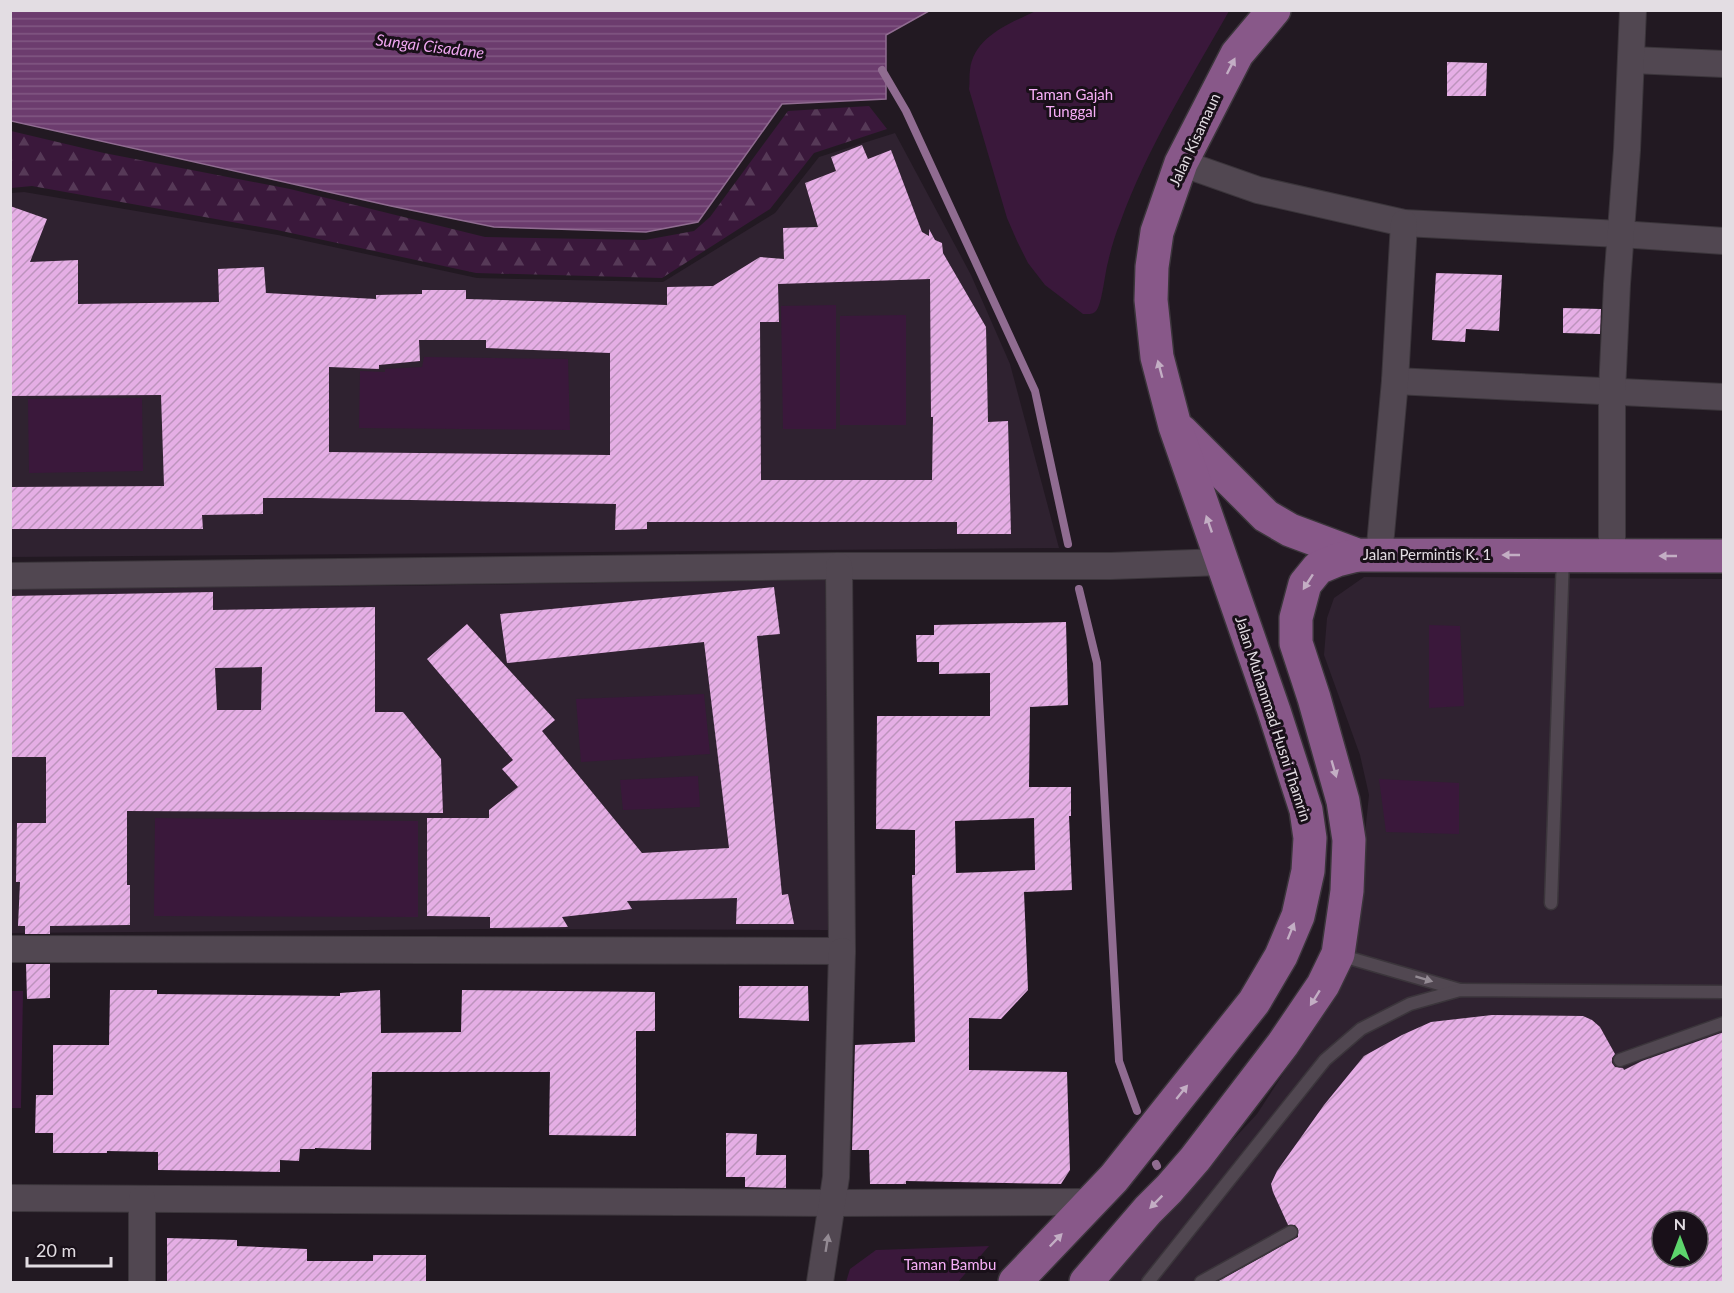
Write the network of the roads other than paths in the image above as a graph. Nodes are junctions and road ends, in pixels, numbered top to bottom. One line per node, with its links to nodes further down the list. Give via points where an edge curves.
1 (1274, 10): 5 (main road, Jalan Kisamaun, one-way to 1, via 1237,54)
2 (1633, 10): 3 (street)
3 (1632, 60): 4 (street); 7 (street)
4 (1724, 64)
5 (1181, 163): 6 (street, via 1258,190); 12 (main road, Jalan Kisamaun, one-way to 5, via 1157,357 1151,300 1157,232)
6 (1404, 223): 7 (street); 9 (street)
7 (1620, 234): 8 (street); 10 (street)
8 (1724, 241)
9 (1395, 381): 10 (street); 14 (street)
10 (1612, 391): 11 (street); 15 (street)
11 (1724, 397)
12 (1175, 426): 14 (main road, Jalan Permintis K. 1, via 1266,516 1290,530); 17 (main road, Jalan Muhammad Husni Thamrin, one-way to 12)
13 (1563, 555): 14 (main road, Jalan Permintis K. 1, one-way to 14); 15 (main road, Jalan Permintis K. 1); 20 (lane)
14 (1368, 556): 23 (main road, one-way to 23, via 1337,560 1318,568 1305,584 1296,618 1296,643 1343,801 1349,840)
15 (1612, 556): 16 (main road, Jalan Permintis K. 1, one-way to 15)
16 (1724, 556)
17 (1222, 562): 18 (street); 30 (main road, Jalan Muhammad Husni Thamrin, one-way to 17, via 1254,1002 1281,956 1298,916 1308,871 1310,838 1306,810)
18 (839, 566): 19 (street); 22 (street)
19 (10, 576)
20 (1551, 903)
21 (10, 949): 22 (street)
22 (842, 951): 31 (street)
23 (1338, 954): 24 (lane, one-way to 24); 33 (main road, one-way to 33, via 1318,992 1276,1053 1195,1159)
24 (1460, 990): 25 (lane); 37 (lane, via 1410,1004 1361,1029 1325,1060)
25 (1724, 992)
26 (1724, 1023): 27 (lane)
27 (1620, 1060)
28 (10, 1198): 29 (street)
29 (142, 1199): 31 (street); 34 (street)
30 (1092, 1202): 31 (street); 36 (main road, Jalan Muhammad Husni Thamrin, one-way to 30)
31 (833, 1203): 35 (street, one-way to 31)
32 (1291, 1232): 38 (lane)
33 (1092, 1280)
34 (142, 1282)
35 (820, 1282)
36 (1016, 1282)
37 (1148, 1282)
38 (1201, 1282)

